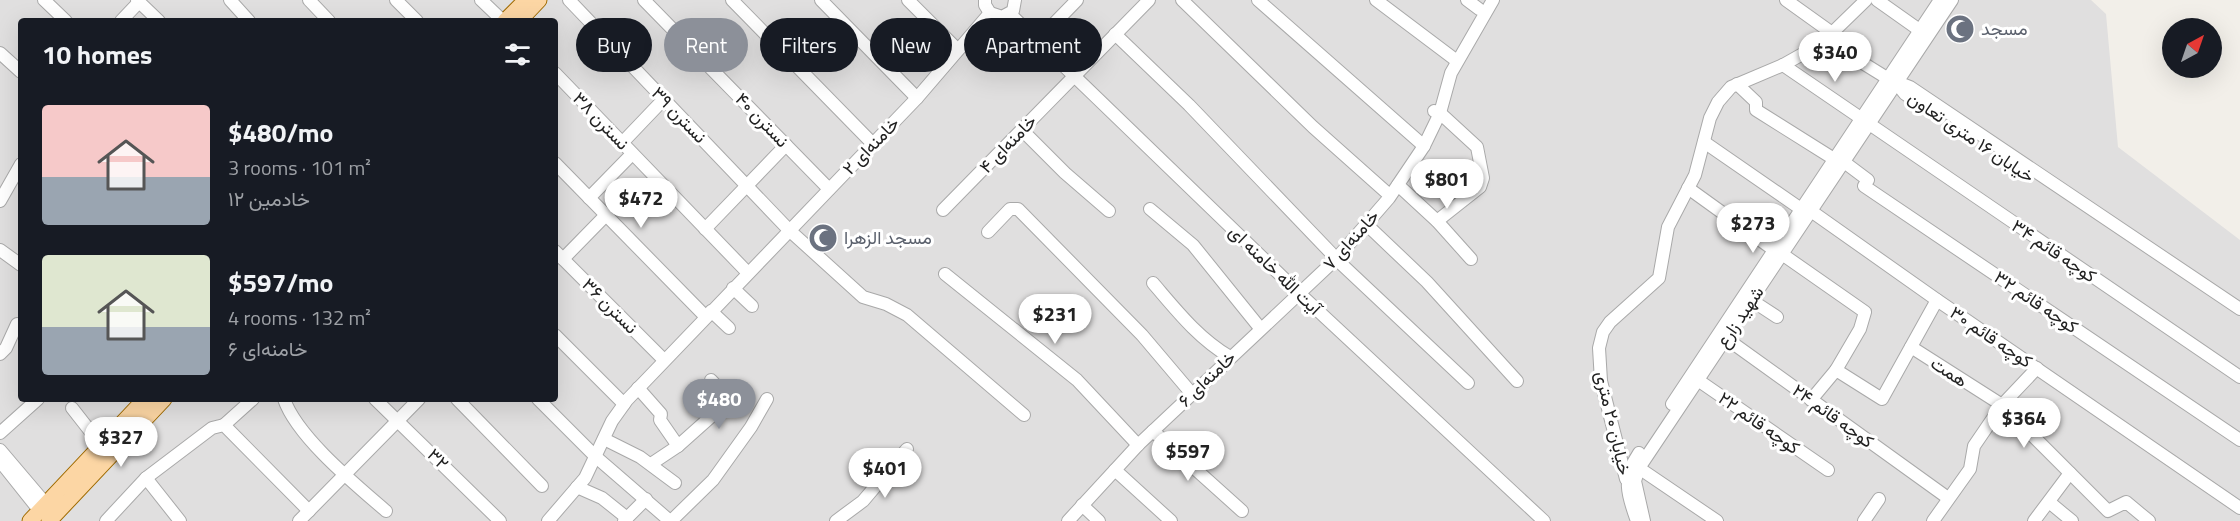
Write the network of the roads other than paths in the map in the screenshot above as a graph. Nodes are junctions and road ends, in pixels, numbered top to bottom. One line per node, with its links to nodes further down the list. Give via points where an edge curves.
1 (44, 0): 31 (street)
2 (230, 0): 34 (street)
3 (309, 0): 35 (street)
4 (396, 0): 36 (street)
5 (482, 0): 37 (street)
6 (526, 0): 38 (main road)
7 (539, 0): 39 (main road)
8 (569, 0): 56 (street, نسترن ۳۹)
9 (644, 0): 64 (street, نسترن ۴۰)
10 (732, 0): 62 (street)
11 (821, 0): 55 (street)
12 (908, 0): 45 (street)
13 (985, 0): 29 (street)
14 (1015, 0): 30 (street)
15 (1077, 0): 41 (street)
16 (1149, 0): 43 (street, خامنه‌ای ۴)
17 (1182, 0): 73 (street)
18 (1258, 0): 63 (street)
19 (1376, 0): 47 (street)
20 (1467, 0): 28 (street)
21 (1493, 0): 47 (street, خامنه‌ای ۷)
22 (1786, 0): 44 (street)
23 (1866, 0): 44 (street, خیابان ۲۰ متری)
24 (1877, 0): 42 (street)
25 (1940, 0): 42 (street, شهید زارع)
26 (1951, 0): 42 (street, شهید زارع)
27 (138, 1): 32 (street); 33 (street)
28 (1482, 5): 47 (street, خامنه‌ای ۷)
29 (990, 13): 30 (street, via 998,17); 45 (street, خامنه‌ای ۲)
30 (1010, 14): 40 (street, آیت الله خامنه ای)
31 (63, 18)
32 (124, 18)
33 (156, 18)
34 (246, 18)
35 (326, 18)
36 (414, 18)
37 (501, 18)
38 (507, 18)
39 (522, 18)
40 (1014, 18)
41 (1059, 18)
42 (1923, 33): 53 (street, شهید زارع)
43 (1115, 34): 52 (street, خامنه‌ای ۴); 89 (street, via 1189,105)
44 (1828, 36): 48 (street, خیابان ۲۰ متری); 53 (street)
45 (958, 50): 55 (street, خامنه‌ای ۲)
46 (0, 53): 49 (street)
47 (1454, 59): 57 (street, خامنه‌ای ۷, via 1440,86)
48 (1782, 65): 54 (street, خیابان ۲۰ متری); 58 (street, کوچه قائم ۳۴)
49 (18, 69)
50 (1069, 72): 52 (street, آیت الله خامنه ای)
51 (558, 77): 61 (street, نسترن ۳۸)
52 (1074, 77): 59 (street, خامنه‌ای ۴); 96 (street, آیت الله خامنه ای)
53 (1892, 81): 58 (street, شهید زارع); 100 (street, خیابان ۱۶ متری تعاون, via 1910,87); 103 (street, خیابان ۱۶ متری تعاون, via 1905,94)
54 (1737, 84): 60 (street, خیابان ۲۰ متری, via 1718,102); 66 (street, via 1755,102 1756,110)
55 (917, 98): 62 (street, خامنه‌ای ۲)
56 (664, 99): 61 (street); 70 (street, نسترن ۳۹)
57 (1437, 112): 63 (street, خامنه‌ای ۷); 81 (street, via 1477,147 1483,178 1480,187)
58 (1865, 122): 66 (street, شهید زارع); 115 (street, کوچه قائم ۳۴)
59 (1022, 130): 76 (street, خامنه‌ای ۴); 79 (street)
60 (1704, 142): 71 (street, خیابان ۲۰ متری); 78 (street, کوچه قائم ۳۰)
61 (622, 143): 65 (street, نسترن ۳۸)
62 (873, 144): 72 (street, خامنه‌ای ۲)
63 (1421, 144): 69 (street, خامنه‌ای ۷); 73 (street, خامنه‌ای ۷)
64 (786, 145): 70 (street); 72 (street, نسترن ۴۰)
65 (632, 154): 74 (street); 83 (street, نسترن ۳۸)
66 (1839, 161): 78 (street, شهید زارع); 142 (street, کوچه قائم ۳۲, via 1868,180 1864,186)
67 (558, 166): 74 (street)
68 (18, 169): 75 (street)
69 (1398, 185): 81 (street); 82 (street, خامنه‌ای ۷)
70 (747, 186): 83 (street); 84 (street, نسترن ۳۹)
71 (1688, 188): 87 (street); 159 (street, خیابان ۲۰ متری, via 1668,227 1659,278 1610,322 1599,348 1601,381)
72 (829, 189): 84 (street, خامنه‌ای ۲)
73 (1386, 192): 89 (street, خامنه‌ای ۷)
74 (589, 198): 80 (street)
75 (0, 201)
76 (943, 210)
77 (1150, 210): 106 (street, via 1193,245)
78 (1806, 210): 87 (street, شهید زارع); 98 (street, کوچه قائم ۳۰)
79 (1108, 211)
80 (606, 215): 88 (street); 101 (street)
81 (1437, 221): 90 (street)
82 (1366, 224): 89 (street, خامنه‌ای ۷); 118 (street, via 1427,282)
83 (705, 229): 92 (street, نسترن ۳۸)
84 (789, 230): 92 (street, خامنه‌ای ۲); 136 (street, نسترن ۳۹, via 863,297 907,315)
85 (988, 232): 121 (street, via 1010,209 1018,209 1142,335)
86 (0, 251): 91 (street)
87 (1778, 252): 97 (street, شهید زارع); 114 (street, via 1865,312 1860,329)
88 (559, 255): 112 (street, نسترن ۳۶)
89 (1333, 256): 96 (street, خامنه‌ای ۷); 119 (street)
90 (1471, 260)
91 (18, 263)
92 (748, 273): 95 (street, خامنه‌ای ۲)
93 (945, 274): 144 (street, via 1077,380)
94 (1153, 283): 111 (street, via 1197,333)
95 (733, 288): 99 (street); 101 (street, خامنه‌ای ۲)
96 (1299, 292): 106 (street, خامنه‌ای ۶); 181 (street, آیت الله خامنه ای)
97 (1748, 297): 102 (street); 107 (street, شهید زارع)
98 (1937, 300): 109 (street); 113 (street, کوچه قائم ۳۰)
99 (752, 306)
100 (2240, 309)
101 (708, 314): 105 (street); 112 (street, خامنه‌ای ۲)
102 (1777, 317)
103 (2240, 318)
104 (17, 324): 110 (street)
105 (729, 328)
106 (1260, 328): 111 (street, خامنه‌ای ۶)
107 (1722, 335): 116 (street, شهید زارع); 123 (street, کوچه قائم ۲۴)
108 (558, 338): 133 (street)
109 (1911, 347): 114 (street, via 1882,399); 134 (street, همت)
110 (0, 354)
111 (1230, 357): 121 (street, خامنه‌ای ۶)
112 (664, 360): 120 (street, خامنه‌ای ۲)
113 (2037, 368): 134 (street); 166 (street, کوچه قائم ۳۰)
114 (1836, 370): 123 (street)
115 (2240, 377)
116 (1694, 378): 151 (street, شهید زارع); 153 (street, کوچه قائم ۲۲)
117 (711, 380): 145 (street, via 727,401)
118 (1518, 381)
119 (1468, 383)
120 (638, 388): 133 (street, خامنه‌ای ۲); 145 (street, via 661,414 660,420)
121 (1192, 394): 139 (street, خامنه‌ای ۶)
122 (767, 399): 176 (street, via 713,480)
123 (1811, 400): 161 (street, کوچه قائم ۲۴)
124 (35, 402): 140 (street)
125 (142, 402): 143 (main road)
126 (161, 402): 169 (main road)
127 (250, 402): 138 (street)
128 (285, 402): 155 (street, via 292,416)
129 (378, 402): 137 (street, ۳۲)
130 (416, 402): 137 (street)
131 (460, 402): 158 (street)
132 (541, 402): 148 (street)
133 (624, 404): 141 (street, خامنه‌ای ۲)
134 (2002, 405): 154 (street, همت); 161 (street, via 1974,446 1970,469)
135 (72, 408): 143 (street)
136 (1024, 415)
137 (399, 422): 155 (street); 174 (street, ۳۲)
138 (224, 425): 156 (street, via 212,428); 170 (street)
139 (1153, 431): 144 (street, خامنه‌ای ۶); 168 (street)
140 (0, 433)
141 (604, 439): 148 (street, خامنه‌ای ۲); 150 (street)
142 (2240, 440)
143 (101, 445): 169 (main road)
144 (1138, 445): 152 (street, خامنه‌ای ۶)
145 (678, 446): 150 (street)
146 (907, 449): 177 (street, via 863,501)
147 (0, 450): 169 (street)
148 (596, 457): 160 (street, خامنه‌ای ۲); 162 (street)
149 (0, 460): 169 (street)
150 (651, 464): 157 (street)
151 (1635, 466): 159 (street, شهید زارع); 184 (street)
152 (1115, 470): 165 (street, خامنه‌ای ۶); 180 (street)
153 (1828, 470)
154 (2070, 472): 164 (street); 189 (street, همت, via 2108,511 2126,502)
155 (345, 476): 167 (street); 170 (street)
156 (146, 478): 172 (street); 173 (street)
157 (675, 483)
158 (542, 486)
159 (1632, 486): 182 (street, شهید زارع); 183 (street, شهید زارع)
160 (577, 487): 171 (street, via 602,498); 175 (street, خامنه‌ای ۲)
161 (1948, 498): 186 (street)
162 (646, 499): 171 (street); 176 (street)
163 (1879, 499): 185 (street)
164 (2049, 502): 187 (street); 188 (street)
165 (1082, 505): 178 (street, خامنه‌ای ۶); 179 (street)
166 (2240, 508)
167 (386, 511)
168 (1242, 511)
169 (43, 514)
170 (303, 518)
171 (626, 519)
172 (106, 521)
173 (180, 521)
174 (500, 521)
175 (548, 521)
176 (670, 521)
177 (836, 521)
178 (1068, 521)
179 (1099, 521)
180 (1170, 521)
181 (1544, 521)
182 (1637, 521)
183 (1644, 521)
184 (1717, 521)
185 (1864, 521)
186 (1933, 521)
187 (2034, 521)
188 (2072, 521)
189 (2149, 521)

